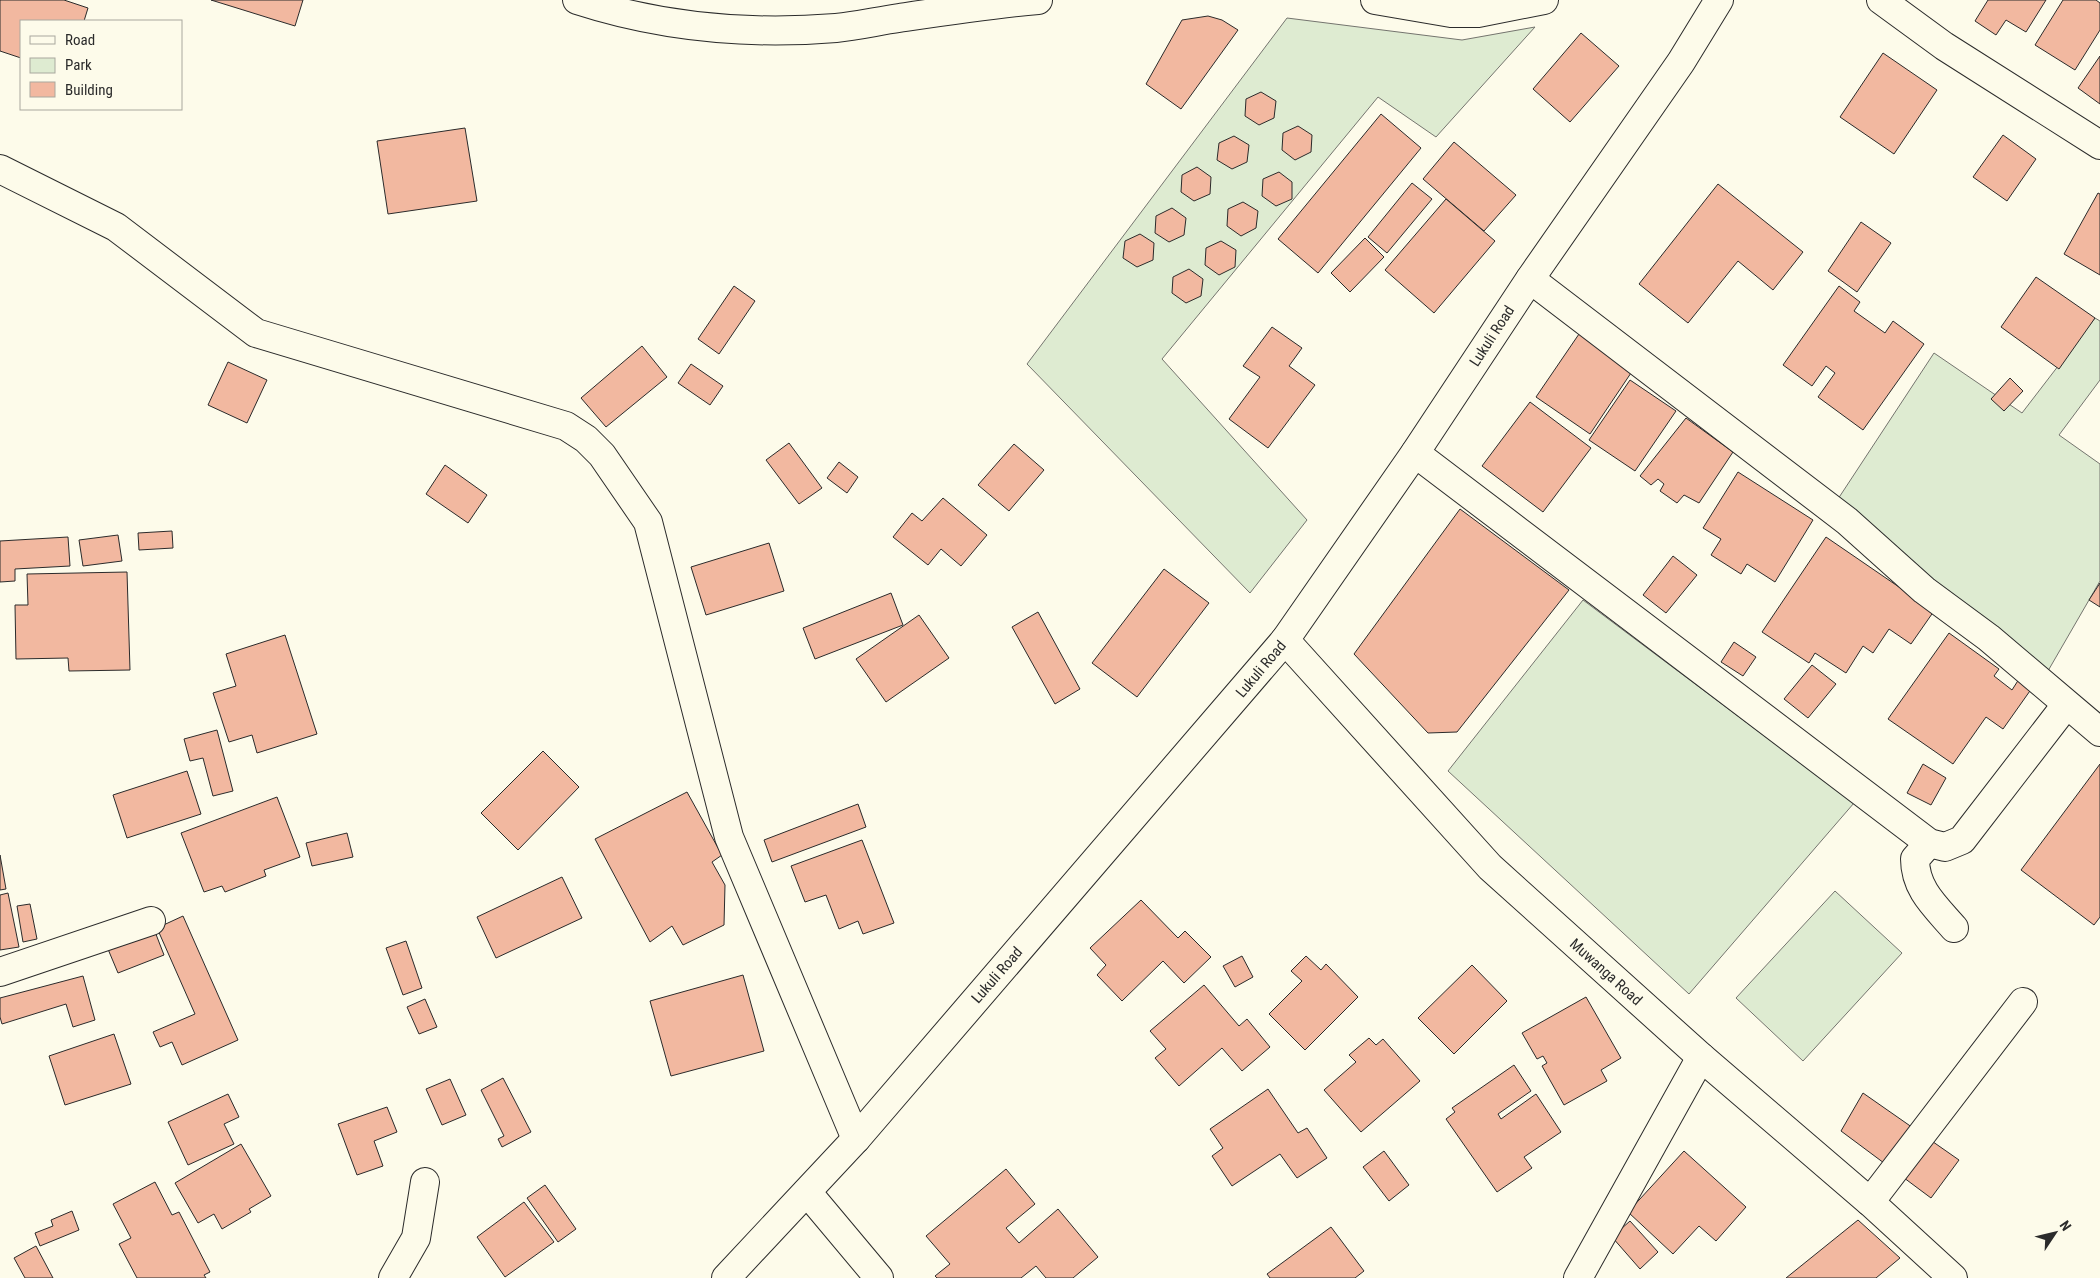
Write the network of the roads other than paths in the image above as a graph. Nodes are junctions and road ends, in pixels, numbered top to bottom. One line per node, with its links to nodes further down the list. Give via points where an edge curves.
1 (577, 0): 2 (street, via 669,22 722,29 778,30 836,28)
2 (1038, 0)
3 (1375, 0): 4 (street, via 1451,13 1478,13)
4 (1544, 0)
5 (1719, 0): 9 (street, Lukuli Road, via 1681,62)
6 (1881, 0): 7 (street, via 1944,46)
7 (2100, 145)
8 (0, 169): 20 (street, via 116,227 256,333 566,426 602,455 648,522 729,837)
9 (1530, 279): 10 (street, Lukuli Road); 12 (street, via 1847,520 1924,590 1989,638)
10 (1415, 453): 11 (street, Lukuli Road); 14 (street)
11 (1285, 640): 19 (street, Muwanga Road, via 1490,867); 20 (street, Lukuli Road)
12 (2066, 705): 13 (street); 14 (street, via 1962,840 1945,847)
13 (2100, 732)
14 (1929, 843): 16 (street, via 1915,859 1915,874 1923,891)
15 (152, 921): 17 (street)
16 (1954, 928)
17 (0, 972)
18 (2023, 1002): 23 (street)
19 (1701, 1057): 23 (street, Muwanga Road); 27 (street)
20 (856, 1139): 22 (street, Lukuli Road)
21 (425, 1182): 24 (street, via 416,1238)
22 (807, 1192): 25 (street, Lukuli Road); 26 (street)
23 (1870, 1202): 28 (street, Muwanga Road)
24 (394, 1278)
25 (726, 1278)
26 (879, 1278)
27 (1578, 1278)
28 (1953, 1278)

